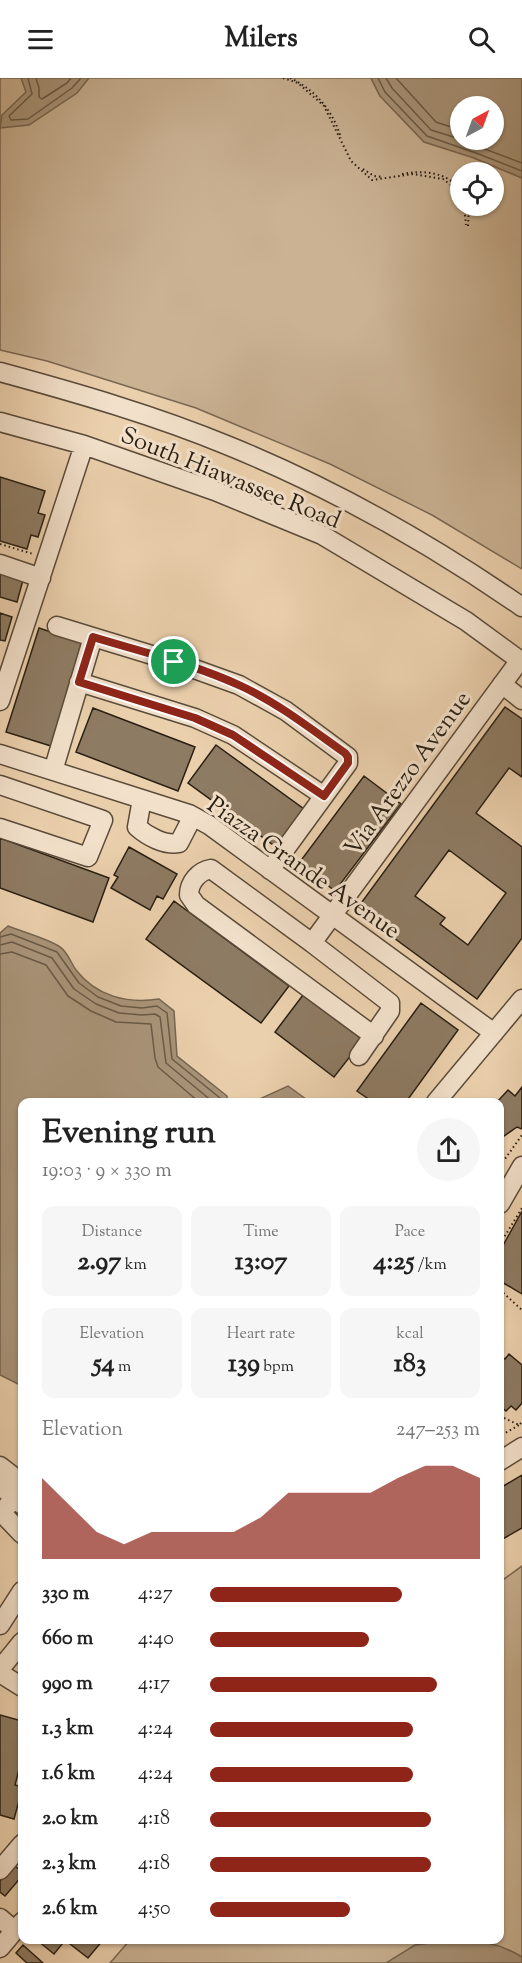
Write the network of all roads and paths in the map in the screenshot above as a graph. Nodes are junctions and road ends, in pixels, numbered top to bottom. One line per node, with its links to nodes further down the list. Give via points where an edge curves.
1 (283, 78): 4 (path, via 298,83 324,106 351,161 372,180 413,174 443,178)
2 (290, 78): 3 (path, via 322,102 354,163 374,177 430,172)
3 (450, 181)
4 (450, 183)
5 (466, 216): 6 (path, via 467,225)
6 (468, 216)
7 (0, 372): 14 (street, South Hiawassee Road, via 110,402 228,445 316,484 408,535)
8 (0, 422): 9 (street, South Hiawassee Road)
9 (84, 445): 13 (street); 17 (street, South Hiawassee Road, via 215,491 322,536 466,621)
10 (0, 544): 11 (path)
11 (36, 554)
12 (0, 564): 13 (street)
13 (41, 578): 21 (street)
14 (522, 607)
15 (57, 626): 16 (street)
16 (93, 637): 18 (street); 25 (street, via 239,685 286,711 348,757 348,763)
17 (521, 661): 19 (street, Via Arezzo Avenue)
18 (79, 682): 23 (street); 25 (street, via 195,718 233,735)
19 (502, 684): 20 (street); 30 (street, Via Arezzo Avenue)
20 (522, 700)
21 (0, 701)
22 (0, 754): 23 (street, Piazza Grande Avenue)
23 (53, 771): 26 (street, Piazza Grande Avenue)
24 (0, 785): 28 (street, via 103,820 88,857)
25 (324, 796): 29 (street)
26 (142, 799): 27 (street, Piazza Grande Avenue); 27 (street, via 137,827 171,845 179,843)
27 (193, 816): 29 (street, Piazza Grande Avenue)
28 (0, 828)
29 (270, 870): 30 (street, Piazza Grande Avenue)
30 (333, 915): 31 (street, Via Arezzo Avenue); 33 (street, Piazza Grande Avenue)
31 (312, 943): 34 (street, via 390,1004 390,1011); 34 (street, via 212,869 201,872 191,884 189,895 196,905)
32 (522, 999): 33 (street)
33 (494, 1033): 36 (street)
34 (374, 1035): 35 (street)
35 (360, 1056)
36 (439, 1098)
37 (522, 1135): 38 (path)
38 (504, 1160)
39 (522, 1166): 40 (street)
40 (504, 1197)
41 (522, 1208): 42 (path)
42 (504, 1237)
43 (504, 1294): 44 (path)
44 (522, 1310)
45 (504, 1418): 47 (path)
46 (522, 1422): 47 (path)
47 (519, 1425): 48 (path)
48 (504, 1433)
49 (522, 1447): 50 (street)
50 (504, 1458)
51 (0, 1471): 52 (street)
52 (18, 1490)
53 (18, 1494): 54 (street)
54 (0, 1512): 55 (street)
55 (18, 1530)
56 (18, 1597): 57 (street)
57 (0, 1625)
58 (18, 1647): 59 (street)
59 (0, 1671): 60 (street)
60 (18, 1685)
61 (18, 1849): 62 (street)
62 (0, 1870)
63 (0, 1918): 64 (street)
64 (18, 1927)
65 (18, 1928): 66 (street)
66 (0, 1948)

